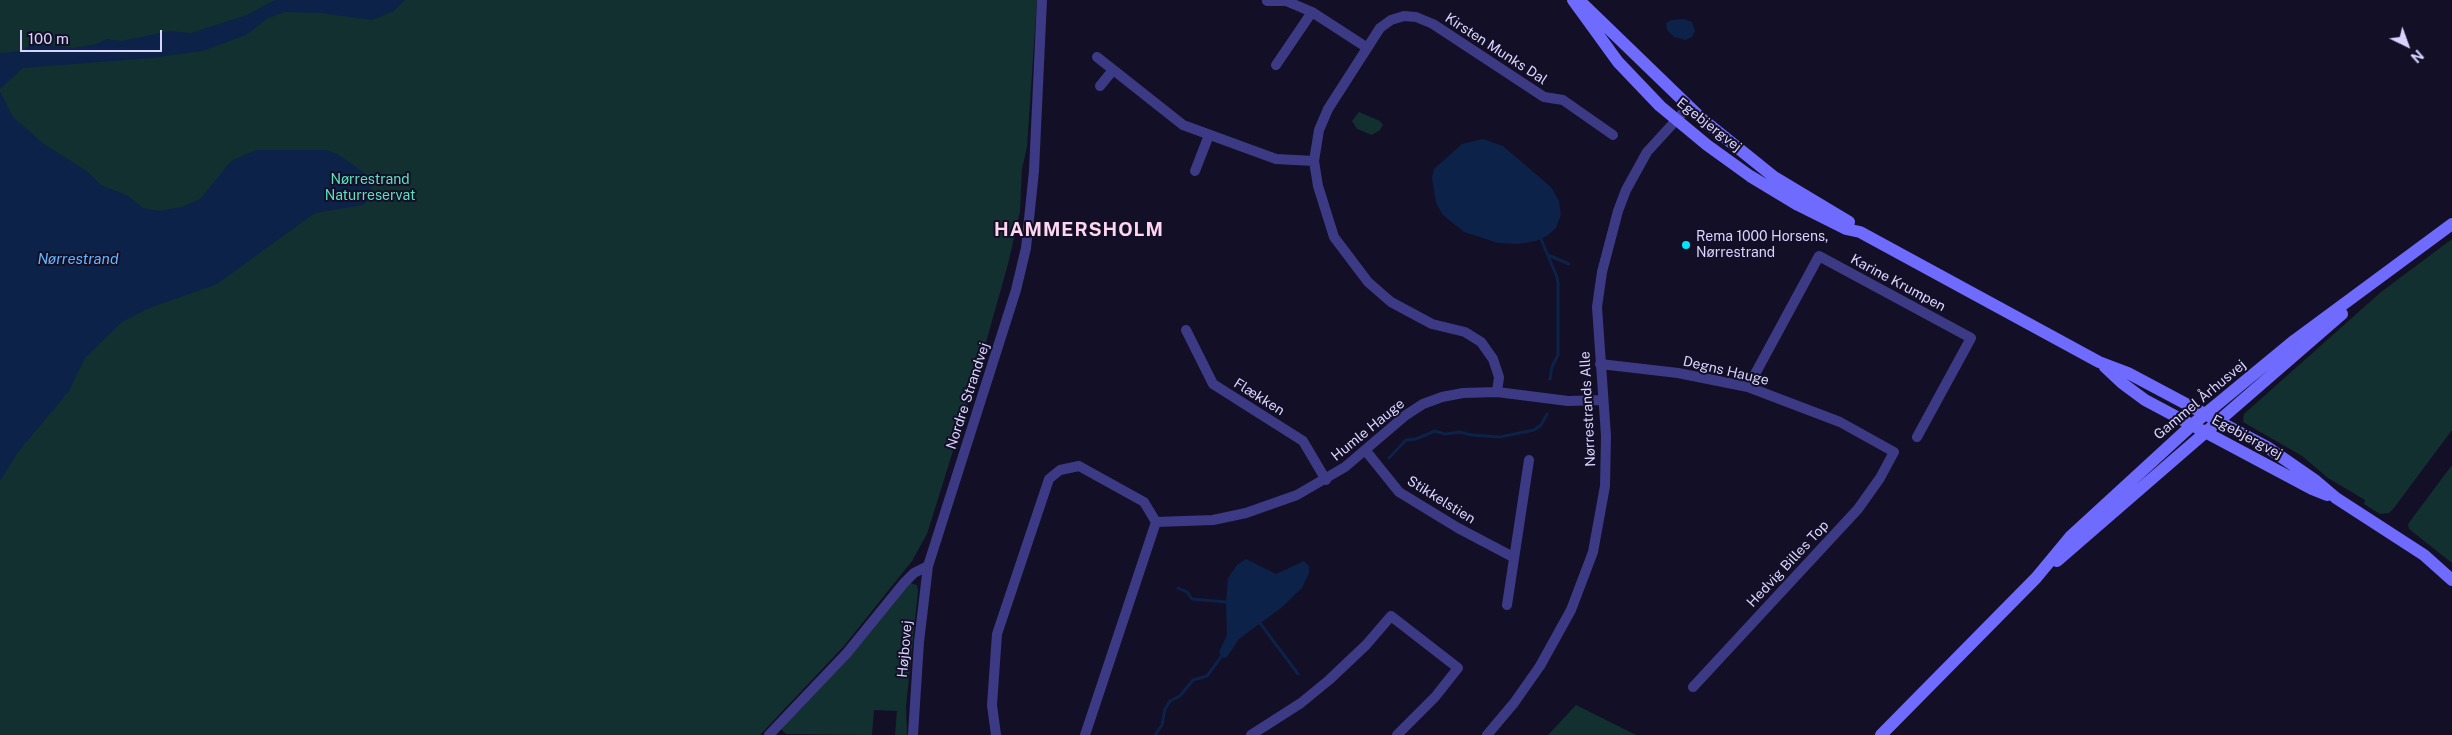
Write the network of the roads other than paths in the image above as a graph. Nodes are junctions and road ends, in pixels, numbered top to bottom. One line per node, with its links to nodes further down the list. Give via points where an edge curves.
1 (1042, 0): 39 (street, Nordre Strandvej, via 1034,171 1026,248 1016,290)
2 (1573, 0): 12 (street, Egebjergvej, via 1618,62)
3 (1578, 0): 11 (street, Egebjergvej)
4 (1267, 1): 5 (street, via 1286,1)
5 (1312, 12): 6 (street); 8 (street)
6 (1366, 47): 13 (street, Kirsten Munks Dal, via 1380,28 1391,20 1416,17 1433,24 1544,97 1563,100); 15 (street, Kirsten Munks Dal, via 1328,109 1319,130)
7 (1097, 57): 9 (street)
8 (1276, 65)
9 (1113, 70): 10 (street); 14 (street, via 1183,126)
10 (1100, 86)
11 (1689, 106): 12 (street, Nørrestrands Alle); 17 (street, Egebjergvej)
12 (1676, 120): 17 (street, via 1690,118 1753,167); 19 (street, Egebjergvej, via 1750,176 1824,218); 23 (street, Nørrestrands Alle, via 1647,152 1618,211 1602,272 1597,307)
13 (1613, 134)
14 (1209, 135): 15 (street, via 1276,159); 16 (street)
15 (1314, 161): 25 (street, Kirsten Munks Dal, via 1334,237 1349,260 1392,302 1432,324 1465,332 1481,342 1493,358 1499,377)
16 (1195, 171)
17 (1774, 177): 19 (street, Egebjergvej)
18 (2452, 224): 20 (street, Gammel Århusvej)
19 (1860, 232): 22 (street, Egebjergvej)
20 (2401, 263): 27 (street, Gammel Århusvej, via 2295,340); 28 (street, Gammel Århusvej)
21 (1186, 330): 35 (street, Flækken, via 1213,384 1303,441)
22 (2099, 362): 27 (street, Egebjergvej, via 2128,373); 29 (street, Egebjergvej, via 2145,400)
23 (1600, 364): 24 (street, Degns Hauge, via 1678,373); 26 (street, Nørrestrands Alle)
24 (1748, 387): 31 (street, Karine Krumpen, via 1819,256 1971,338); 33 (street, Degns Hauge, via 1840,422)
25 (1497, 392): 26 (street, Humle Hauge, via 1577,401); 32 (street, Humle Hauge, via 1463,393 1423,404)
26 (1602, 400): 50 (street, Nørrestrands Alle, via 1606,436 1605,486 1592,552 1570,610 1540,666)
27 (2206, 414): 28 (street, Egebjergvej); 29 (street, Gammel Århusvej)
28 (2219, 421): 30 (street, Gammel Århusvej); 36 (street, Egebjergvej, via 2267,447)
29 (2192, 425): 30 (street, Egebjergvej); 40 (street, Gammel Århusvej, via 2070,538)
30 (2206, 432): 36 (street, Egebjergvej, via 2312,489); 40 (street, Gammel Århusvej)
31 (1917, 437)
32 (1366, 451): 35 (street, Humle Hauge); 38 (street, Stikkelstien, via 1399,492)
33 (1894, 452): 43 (street, Hedvig Billes Top, via 1858,510)
34 (1529, 460): 38 (street)
35 (1326, 480): 37 (street, Humle Hauge, via 1284,501 1246,514 1213,520)
36 (2336, 498): 41 (street, Egebjergvej, via 2410,546)
37 (1156, 522): 46 (street, via 1144,502 1079,466 1060,470 1049,479 997,634 992,705); 47 (street)
38 (1513, 557): 42 (street)
39 (928, 566): 44 (street, via 904,583 847,653); 45 (street, Højbovej, via 919,642)
40 (2036, 578): 51 (street, Gammel Århusvej)
41 (2452, 580)
42 (1507, 605)
43 (1693, 687)
44 (769, 735)
45 (914, 735)
46 (996, 735)
47 (1085, 735)
48 (1251, 735): 49 (street, via 1301,703 1329,680 1391,616 1458,668 1435,697)
49 (1397, 735)
50 (1487, 735)
51 (1881, 735)

